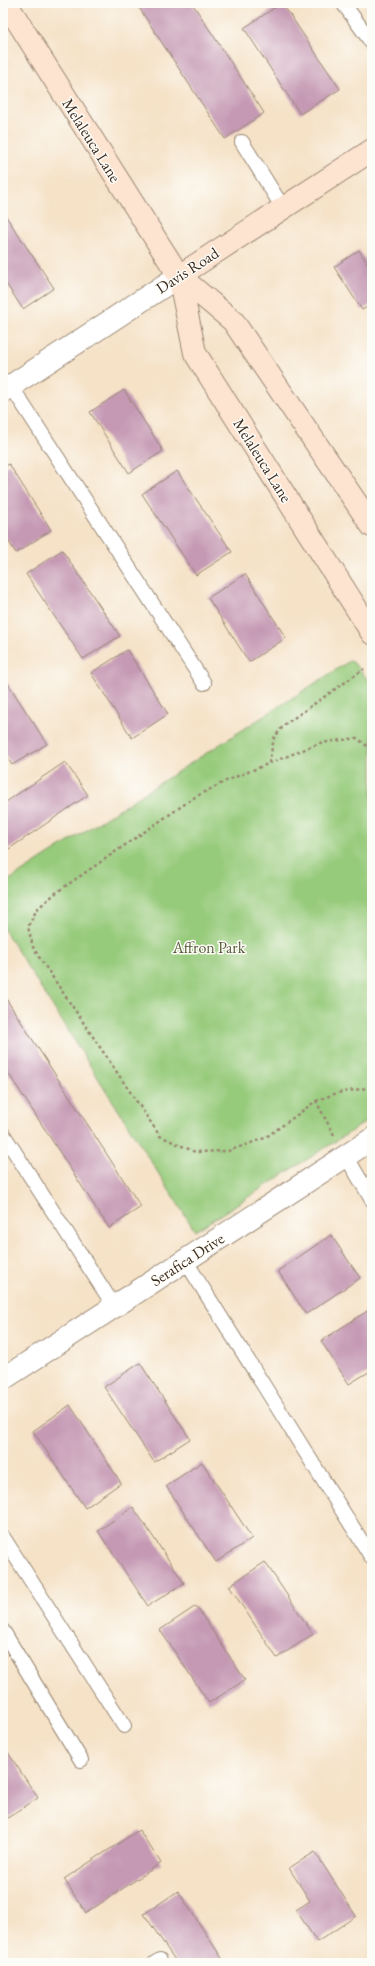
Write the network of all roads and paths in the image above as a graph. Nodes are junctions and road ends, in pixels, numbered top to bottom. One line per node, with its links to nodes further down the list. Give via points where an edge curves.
1 (6, 3): 7 (street, Melaleuca Lane)
2 (343, 3): 3 (lane)
3 (372, 43)
4 (242, 142): 6 (lane)
5 (372, 150): 6 (street, Davis Road)
6 (283, 208): 7 (street, Davis Road)
7 (179, 276): 8 (street, Davis Road); 9 (street, Melaleuca Lane, via 233,321); 10 (street, Melaleuca Lane, via 195,353)
8 (7, 389): 12 (lane)
9 (372, 526)
10 (372, 633)
11 (364, 669): 14 (path, via 284,725 274,738)
12 (204, 683)
13 (372, 750): 14 (path, via 358,738 320,743)
14 (269, 764): 16 (path, via 195,796 56,892 37,909 28,927 33,947 40,960 160,1136 195,1152 228,1151 265,1138)
15 (372, 1087): 16 (path, via 336,1093)
16 (316, 1101): 19 (path)
17 (3, 1134): 22 (lane)
18 (372, 1139): 19 (street, Serafica Drive)
19 (346, 1156): 20 (lane); 21 (street, Serafica Drive)
20 (372, 1200)
21 (185, 1260): 22 (street, Serafica Drive); 25 (lane)
22 (114, 1306): 23 (street, Serafica Drive)
23 (3, 1379)
24 (3, 1537): 27 (lane)
25 (372, 1558)
26 (3, 1631): 28 (lane)
27 (124, 1726)
28 (81, 1760)

